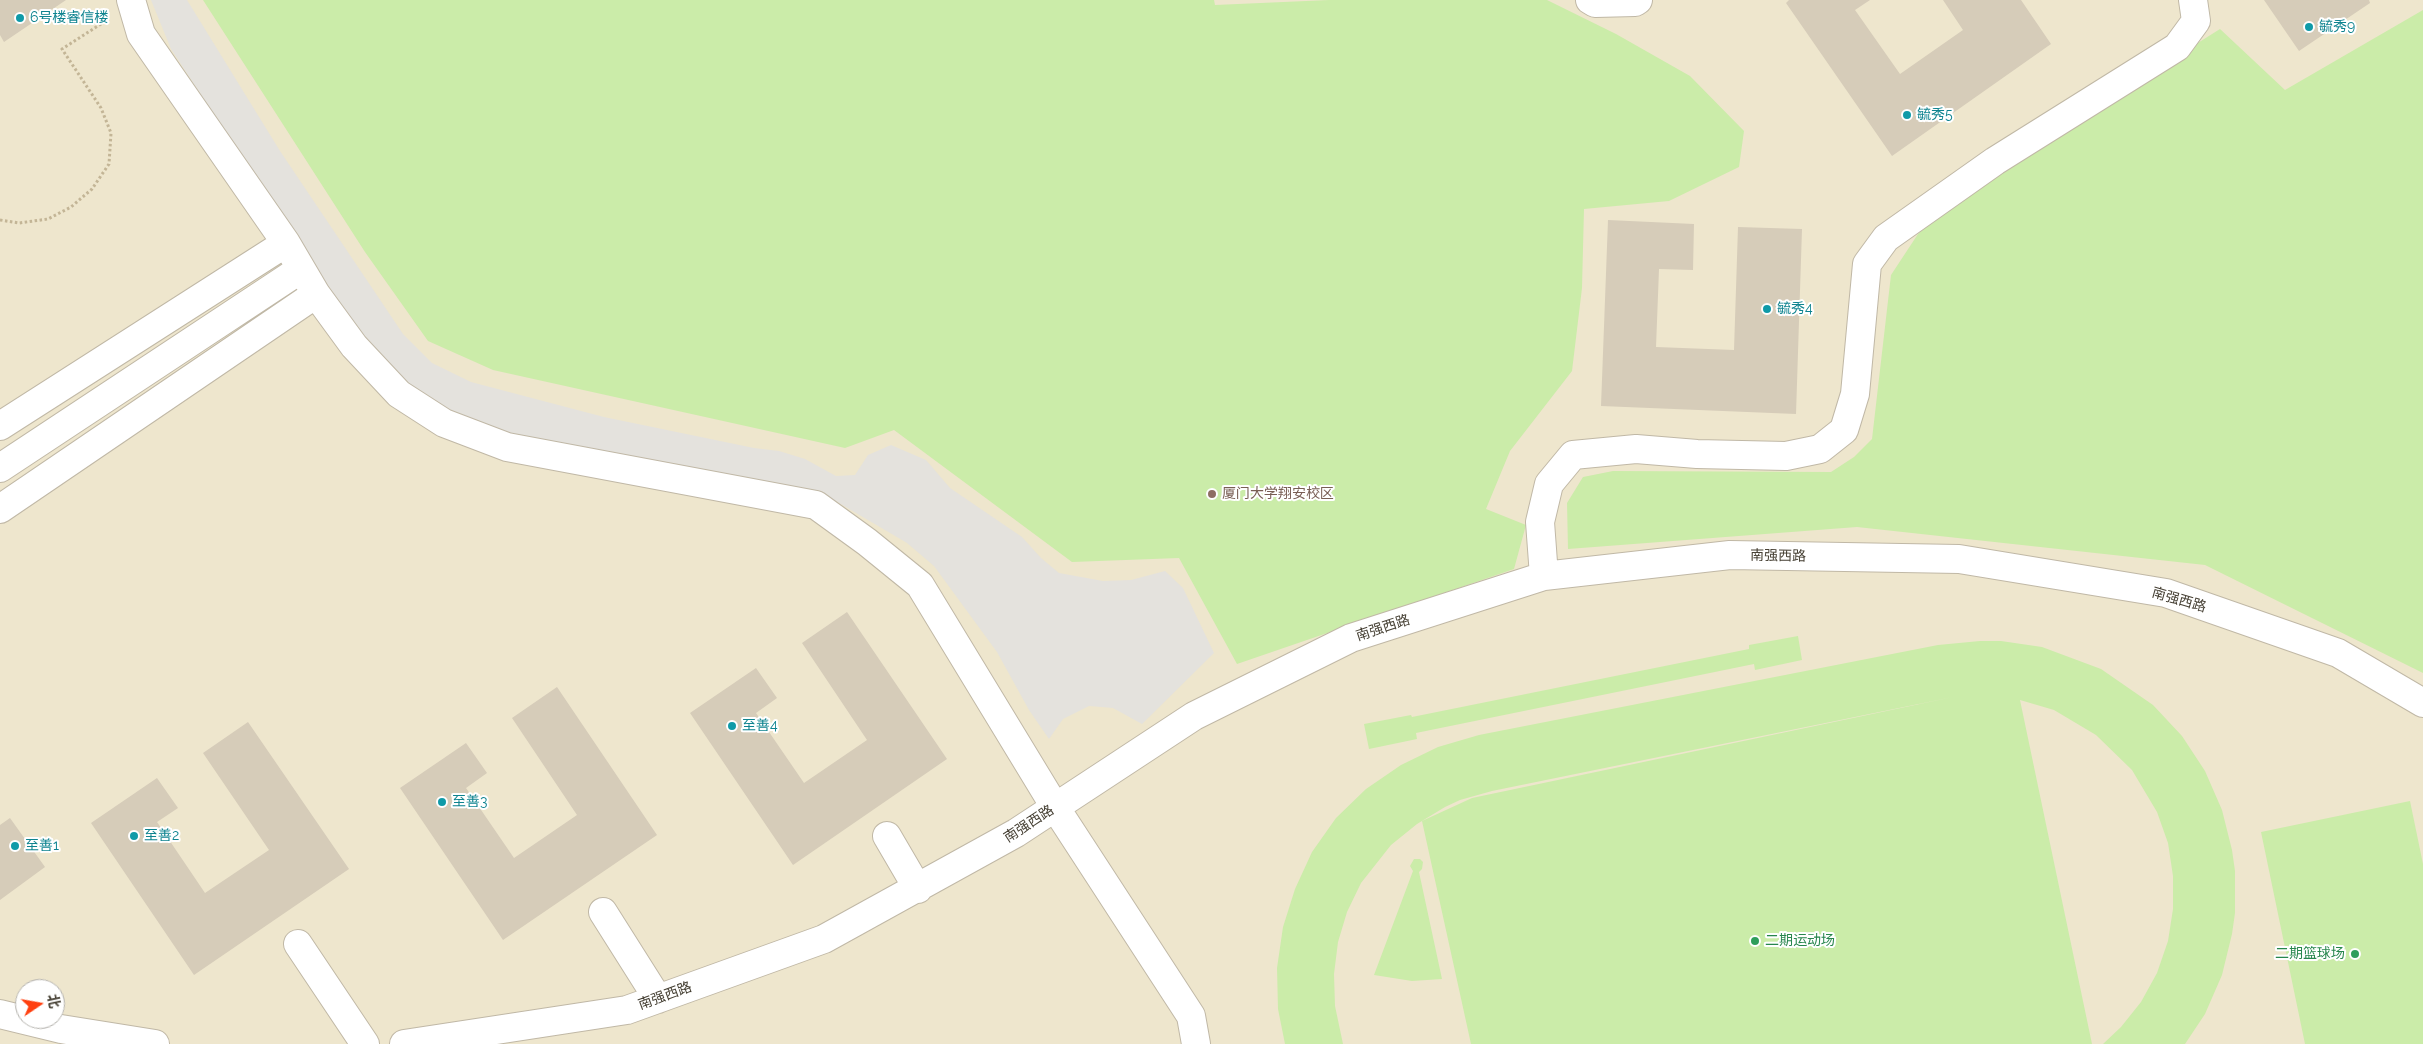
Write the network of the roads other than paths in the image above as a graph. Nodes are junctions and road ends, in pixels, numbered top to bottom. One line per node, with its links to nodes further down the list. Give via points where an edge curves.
1 (1590, 0): 2 (street)
2 (1638, 0)
3 (2193, 0): 13 (street, via 2196,21 2177,47 1995,160 1886,238 1867,264 1855,394 1844,430 1820,449 1786,456 1697,454 1636,448 1573,455 1550,484 1540,522)
4 (132, 2): 5 (street, via 141,34)
5 (286, 243): 6 (street); 8 (street)
6 (301, 268): 7 (street); 9 (street)
7 (316, 294): 12 (street); 15 (street, via 354,346 399,394 444,423 507,447 816,505 920,585)
8 (87, 369): 9 (street); 10 (street)
9 (106, 397): 11 (street)
10 (0, 426)
11 (0, 468)
12 (0, 509)
13 (1544, 576): 14 (street, 南强西路, via 1730,554 1959,559 2166,593 2338,653); 15 (street, 南强西路, via 1350,638 1194,716)
14 (2423, 702)
15 (1055, 807): 17 (street, 南强西路); 25 (street, via 1191,1016)
16 (887, 836): 17 (street)
17 (918, 889): 20 (street, 南强西路, via 824,939)
18 (603, 912): 20 (street)
19 (298, 944): 23 (street)
20 (658, 999): 24 (street, 南强西路, via 627,1010)
21 (0, 1014): 22 (street, via 61,1029)
22 (155, 1044)
23 (365, 1044)
24 (404, 1044)
25 (1196, 1044)

